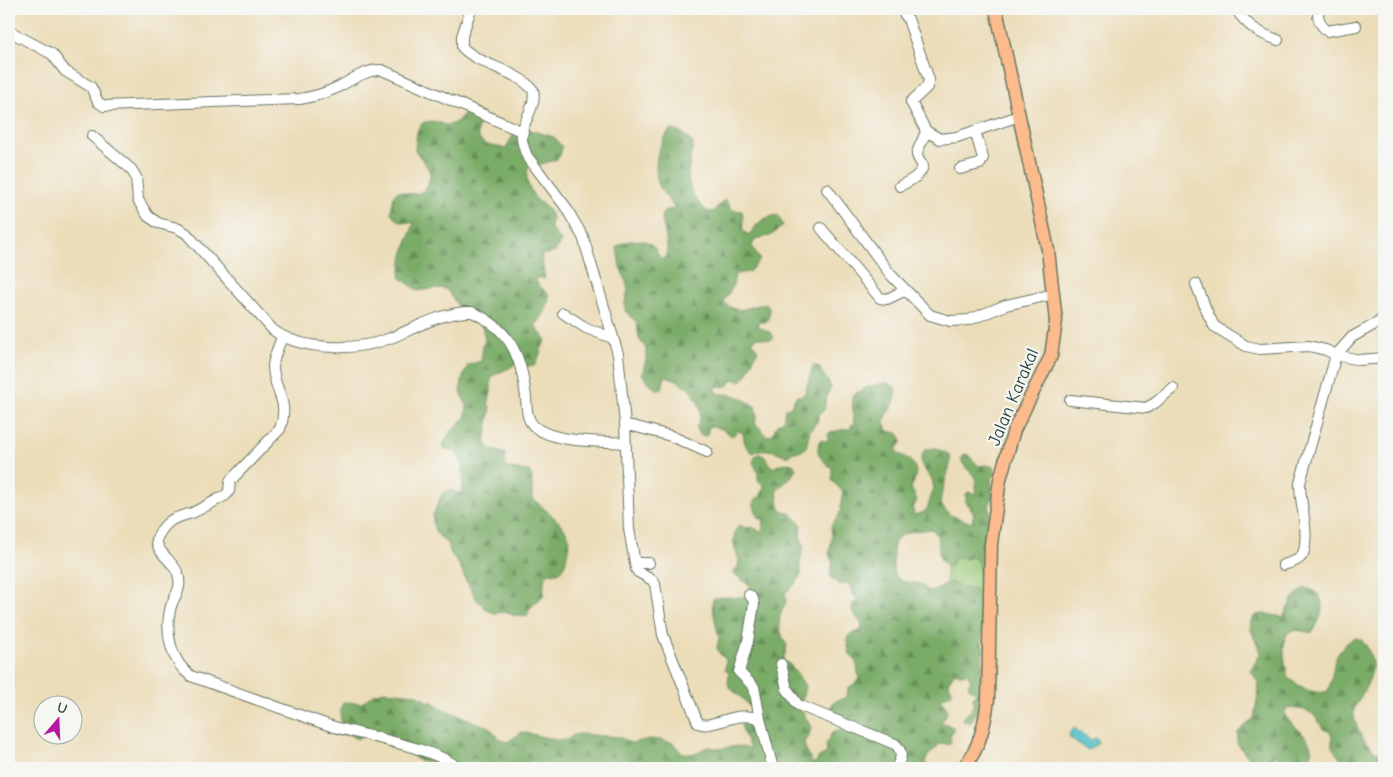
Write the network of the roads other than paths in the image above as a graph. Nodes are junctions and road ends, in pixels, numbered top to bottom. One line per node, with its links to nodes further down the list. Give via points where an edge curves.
1 (471, 9): 11 (street, via 462,46 533,90)
2 (901, 9): 10 (street, via 908,19 929,80 927,87 911,102)
3 (996, 9): 9 (main road, Jalan Karakal)
4 (1236, 9): 8 (street, via 1256,31)
5 (1318, 9): 6 (street, via 1322,26 1327,31)
6 (1356, 26)
7 (9, 31): 11 (street, via 52,54 65,72 91,87 98,102 104,106 300,99 319,95 373,70 382,70)
8 (1278, 40)
9 (1019, 116): 12 (street); 20 (main road, Jalan Karakal, via 1048,250)
10 (926, 131): 12 (street, via 940,139); 15 (street, via 917,155 921,171)
11 (522, 132): 24 (street, via 527,156 565,206 583,237)
12 (975, 132): 14 (street, via 982,162)
13 (92, 136): 23 (street, via 134,172 138,200 148,216 186,233)
14 (960, 169)
15 (900, 186)
16 (827, 189): 19 (street, via 890,274)
17 (821, 228): 19 (street, via 880,298 887,300)
18 (1196, 284): 25 (street, via 1214,326 1246,346 1260,349 1309,346)
19 (906, 290): 20 (street, via 930,315 950,321 973,319 1006,305)
20 (1054, 294): 41 (main road, Jalan Karakal, via 1056,321 1051,356 1014,430 1000,479 991,544 987,705 976,747)
21 (1384, 312): 25 (street, via 1379,322 1352,337)
22 (563, 313): 24 (street, via 581,326)
23 (282, 337): 30 (street, via 331,348 373,343 446,317 472,312 510,340 522,369 528,415 534,426 565,438); 38 (street, via 273,365 284,408 280,429 230,480 226,495 171,521 157,538 157,546 177,571 180,582 168,627 176,662 191,676 329,725 423,751)
24 (612, 338): 29 (street, via 618,354)
25 (1336, 355): 26 (street, via 1360,360); 34 (street, via 1300,483 1305,523 1303,555)
26 (1384, 358)
27 (1173, 388): 28 (street, via 1146,408)
28 (1070, 400)
29 (625, 424): 30 (street); 31 (street, via 670,436)
30 (625, 444): 32 (street, via 629,529)
31 (707, 452)
32 (635, 563): 33 (street); 37 (street, via 638,572 655,584 663,635 698,723 706,726 742,715)
33 (649, 563)
34 (1283, 565)
35 (749, 596): 37 (street, via 754,604 739,672 754,687)
36 (781, 664): 40 (street, via 787,689 798,705 895,744 902,754)
37 (760, 719): 39 (street)
38 (458, 768)
39 (774, 768)
40 (896, 768)
41 (963, 768)

